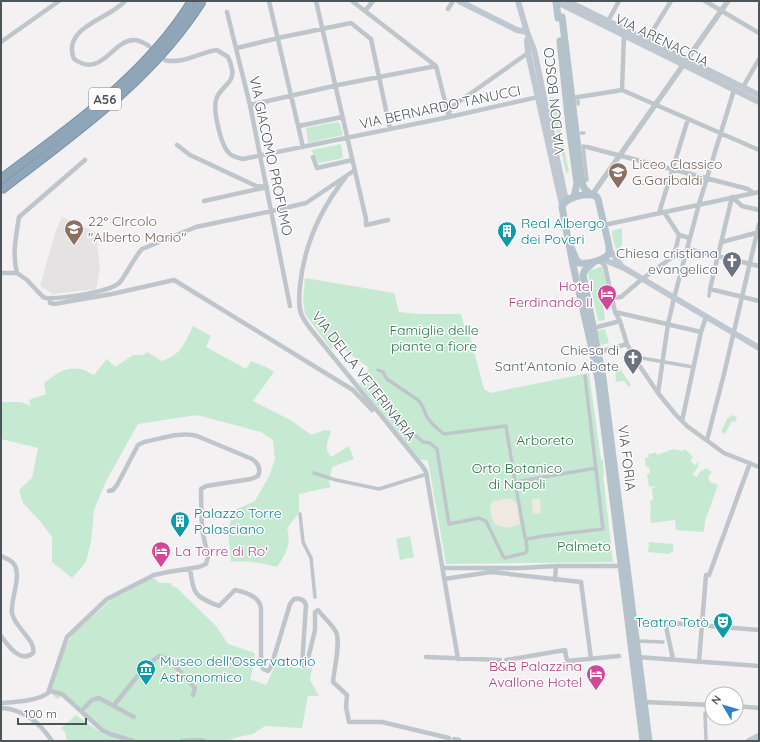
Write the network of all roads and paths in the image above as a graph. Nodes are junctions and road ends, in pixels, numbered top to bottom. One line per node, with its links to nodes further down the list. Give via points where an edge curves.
1 (59, 1): 32 (street)
2 (125, 1): 33 (street, via 82,29 74,38 74,59 86,65 96,64 129,41 141,41)
3 (192, 1): 72 (highway, A56, bridge, via 164,39 116,89)
4 (202, 1): 74 (highway, bridge, via 171,43 120,96)
5 (270, 1): 30 (street)
6 (316, 1): 26 (street)
7 (352, 1): 21 (street)
8 (373, 1): 21 (street)
9 (453, 1): 20 (street)
10 (459, 1): 27 (main road)
11 (518, 1): 27 (main road)
12 (555, 1): 24 (main road, VIA DON BOSCO, bridge); 29 (main road, VIA ARENACCIA)
13 (560, 1): 24 (main road, VIA DON BOSCO)
14 (567, 1): 19 (main road, VIA ARENACCIA)
15 (619, 1): 25 (street)
16 (670, 1): 31 (street)
17 (705, 1): 22 (street)
18 (728, 1): 22 (street)
19 (576, 2): 25 (main road, VIA ARENACCIA)
20 (448, 9)
21 (365, 11): 39 (street)
22 (721, 11): 28 (street); 38 (street)
23 (227, 12): 34 (street, VIA GIACOMO PROFUMO)
24 (560, 17): 48 (main road, VIA DON BOSCO); 78 (main road, VIA DON BOSCO, via 568,119 577,183)
25 (608, 21): 31 (main road, VIA ARENACCIA)
26 (323, 28): 30 (street); 40 (street, via 351,23 371,39); 41 (street)
27 (526, 32): 35 (main road); 47 (main road, via 534,50)
28 (759, 33)
29 (624, 35): 38 (main road, VIA ARENACCIA); 43 (street)
30 (278, 38): 34 (street); 46 (street)
31 (647, 40): 38 (main road, VIA ARENACCIA)
32 (1, 42)
33 (149, 46)
34 (236, 48): 50 (street, VIA GIACOMO PROFUMO)
35 (528, 53): 47 (main road); 53 (street, via 450,108)
36 (759, 59): 42 (street)
37 (165, 60): 64 (street, VIA BERNARDO TANUCCI, via 178,61 217,50 228,57 232,79 219,94 215,107 223,144 236,158)
38 (686, 62): 42 (main road, VIA ARENACCIA); 44 (main road, VIA ARENACCIA); 51 (street)
39 (436, 66): 40 (street); 53 (street)
40 (380, 77): 41 (street); 56 (street)
41 (335, 86): 46 (street); 52 (street)
42 (743, 87): 45 (main road, VIA ARENACCIA)
43 (622, 90): 48 (street); 51 (street)
44 (734, 90): 49 (main road, VIA ARENACCIA); 57 (street)
45 (759, 95)
46 (292, 96): 50 (street); 55 (street)
47 (541, 97): 53 (street, VIA BERNARDO TANUCCI); 78 (main road, via 565,196); 81 (main road)
48 (576, 101): 60 (main road, VIA DON BOSCO)
49 (759, 102)
50 (250, 105): 64 (street, VIA GIACOMO PROFUMO)
51 (655, 105): 54 (street); 63 (street)
52 (342, 117): 55 (street); 58 (street)
53 (448, 117): 56 (street, VIA BERNARDO TANUCCI)
54 (688, 119): 57 (street); 68 (street)
55 (299, 126): 61 (street)
56 (390, 129): 58 (street, VIA BERNARDO TANUCCI)
57 (720, 133): 62 (street); 71 (street)
58 (347, 138): 61 (street, VIA BERNARDO TANUCCI); 67 (street)
59 (177, 145): 73 (street, via 190,155 256,186)
60 (582, 146): 63 (street); 76 (main road, VIA DON BOSCO, via 583,187)
61 (303, 148): 64 (street, VIA BERNARDO TANUCCI)
62 (759, 150)
63 (620, 155): 68 (street); 76 (street)
64 (260, 157): 73 (street, VIA GIACOMO PROFUMO)
65 (313, 157): 67 (street, via 317,168)
66 (85, 160): 103 (street, via 18,217 14,253)
67 (352, 160): 69 (street)
68 (672, 169): 71 (street); 84 (street)
69 (355, 170): 70 (street); 85 (street, via 366,225)
70 (345, 178): 83 (street, via 306,203); 129 (street, VIA DELLA VETERINARIA, via 330,197 313,228 301,275 299,300 302,316 309,327)
71 (707, 178): 75 (street); 80 (street)
72 (1, 179)
73 (266, 188): 79 (street); 83 (street, VIA GIACOMO PROFUMO)
74 (1, 190)
75 (757, 192): 77 (street)
76 (591, 194): 78 (main road); 87 (main road, VIA DON BOSCO, via 598,199)
77 (732, 197): 80 (street); 82 (street, via 742,206); 91 (street)
78 (573, 198): 81 (main road)
79 (204, 201)
80 (699, 204): 84 (street); 90 (street)
81 (562, 205): 92 (main road)
82 (759, 210)
83 (272, 212): 108 (street, via 196,227 142,249 113,288); 112 (street, VIA GIACOMO PROFUMO)
84 (662, 212): 87 (street); 89 (street)
85 (388, 220)
86 (759, 224): 88 (street)
87 (604, 225): 94 (main road)
88 (758, 231): 91 (street); 99 (street)
89 (679, 236): 90 (street); 95 (street)
90 (690, 238): 93 (street)
91 (722, 242): 96 (street)
92 (570, 245): 98 (main road, via 579,263); 117 (main road)
93 (688, 249): 96 (street); 97 (street)
94 (610, 250): 98 (main road); 101 (main road)
95 (674, 256): 97 (street); 104 (street)
96 (718, 256): 99 (street); 105 (street)
97 (685, 258): 110 (street)
98 (601, 262): 101 (main road); 109 (street); 117 (main road, via 583,272)
99 (750, 264): 100 (street); 107 (street)
100 (759, 266)
101 (624, 268): 104 (main road)
102 (1, 273): 103 (street)
103 (17, 273): 108 (street, via 43,297)
104 (642, 279): 109 (street, via 621,297); 110 (main road)
105 (710, 289): 106 (street); 107 (street)
106 (709, 296)
107 (742, 297): 111 (street); 119 (street)
108 (50, 298): 129 (street, via 50,303 54,304 174,280 353,390)
109 (611, 298): 113 (street)
110 (674, 298): 114 (main road); 116 (street)
111 (759, 301)
112 (290, 306)
113 (615, 312): 115 (street); 116 (street)
114 (706, 317): 118 (street); 119 (main road)
115 (620, 321): 117 (street); 120 (street)
116 (668, 324): 118 (street); 124 (street)
117 (591, 328): 122 (main road, VIA FORIA)
118 (701, 332): 125 (street)
119 (733, 333): 121 (main road); 132 (street)
120 (628, 344): 122 (street); 123 (street)
121 (759, 348)
122 (596, 353): 144 (main road, VIA FORIA, via 614,460)
123 (637, 362): 124 (street, via 642,358); 128 (street)
124 (663, 362): 125 (street); 128 (street)
125 (693, 367): 130 (street)
126 (378, 370): 138 (street, via 418,400 428,418 444,434 506,426)
127 (584, 376): 135 (street)
128 (658, 393): 130 (street)
129 (383, 420): 137 (street, VIA DELLA VETERINARIA)
130 (682, 421): 132 (street)
131 (415, 435): 141 (street, via 436,449 449,524 483,519 505,558 525,553)
132 (707, 440): 133 (street, via 724,452)
133 (750, 463): 134 (street); 153 (street, via 708,575)
134 (759, 467)
135 (596, 468): 138 (street); 141 (street, via 603,529)
136 (314, 473): 137 (street, via 379,489)
137 (427, 474): 145 (street, VIA DELLA VETERINARIA)
138 (515, 482): 141 (street)
139 (109, 491): 146 (street, via 116,487 140,444 187,434 252,459 258,466 258,474 253,479 204,487 201,491 202,529 208,553 207,561 202,566)
140 (300, 514): 150 (street, via 303,542 311,558)
141 (526, 539)
142 (1, 556): 155 (street, via 17,568 12,613 16,623 32,644 34,652 27,656 19,655)
143 (556, 566): 144 (street); 147 (street); 149 (street)
144 (624, 566): 151 (main road, VIA FORIA); 160 (main road, VIA FORIA)
145 (443, 568): 147 (street); 148 (street, VIA DELLA VETERINARIA)
146 (190, 569): 168 (street, via 150,576 107,599 66,637); 181 (street, via 194,590 201,599 219,606 235,590 257,599 261,608 261,664 264,670 272,667 292,600 300,599 306,604 302,663 304,666 307,663 315,630 315,612 318,610 338,638 334,682 347,695 349,722 380,721)
147 (490, 570): 148 (street); 149 (street)
148 (444, 579): 161 (street, VIA DELLA VETERINARIA)
149 (555, 580): 162 (street, via 582,583)
150 (315, 597)
151 (634, 620): 152 (street); 156 (main road, VIA FORIA)
152 (665, 622): 153 (street); 163 (street)
153 (702, 625): 154 (street); 166 (street)
154 (759, 630)
155 (1, 636)
156 (636, 641): 157 (street); 160 (main road, VIA FORIA)
157 (664, 642)
158 (619, 656): 162 (street)
159 (426, 657): 161 (street)
160 (636, 657): 163 (street); 170 (main road, VIA FORIA); 187 (main road, VIA FORIA)
161 (458, 659): 164 (street)
162 (591, 659): 165 (street, via 567,662 565,650)
163 (673, 659): 166 (street)
164 (500, 660)
165 (506, 660)
166 (699, 661): 167 (street)
167 (759, 666)
168 (50, 691): 171 (street, via 40,698); 177 (street, via 62,694)
169 (193, 695): 172 (street, via 195,688 179,671 159,656 144,667)
170 (644, 702): 173 (street); 188 (main road, VIA FORIA)
171 (1, 703)
172 (114, 705): 177 (street, via 102,698 96,698); 178 (street)
173 (704, 707)
174 (744, 707): 176 (street)
175 (1, 708): 183 (street, via 16,711 31,719)
176 (759, 708)
177 (81, 711): 184 (street, via 102,730)
178 (134, 717)
179 (705, 726): 182 (street)
180 (759, 736): 189 (main road)
181 (454, 739)
182 (706, 740)
183 (52, 741)
184 (132, 741)
185 (182, 741): 186 (street)
186 (204, 741)
187 (643, 741)
188 (649, 741)
189 (749, 741)

